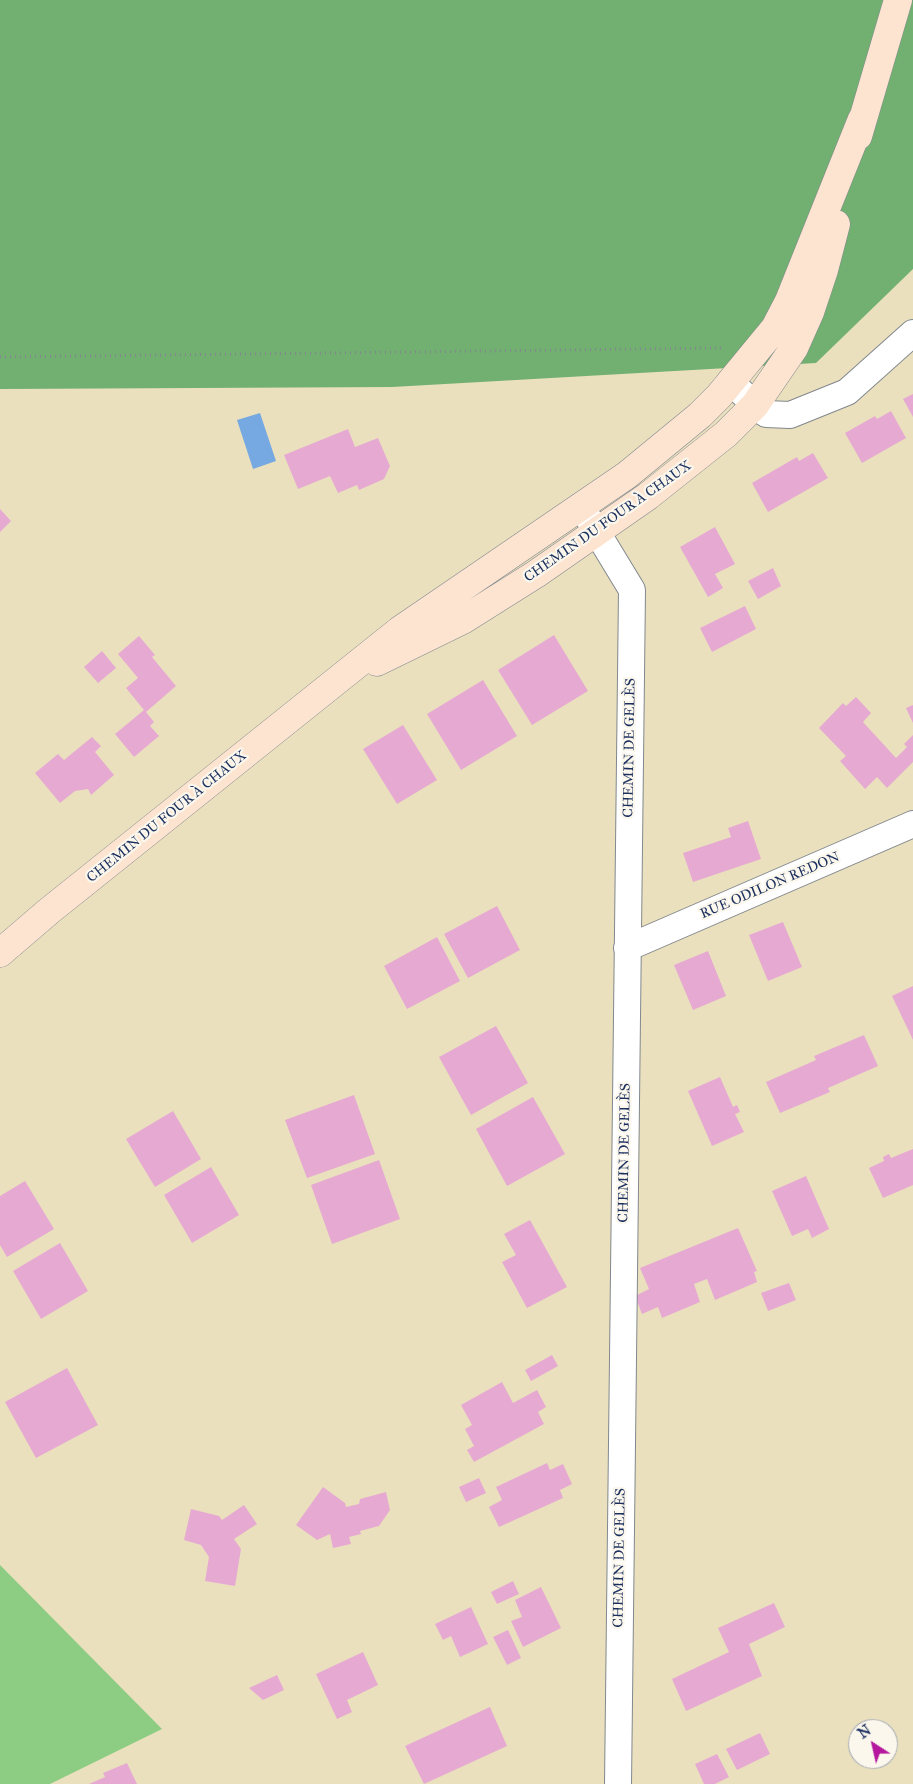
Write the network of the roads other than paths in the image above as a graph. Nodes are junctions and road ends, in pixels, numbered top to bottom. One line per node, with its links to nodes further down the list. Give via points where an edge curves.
1 (898, 0): 2 (street, CHEMIN DU FOUR À CHAUX)
2 (862, 119): 4 (street, CHEMIN DU FOUR À CHAUX, via 789,301 774,328); 5 (street, CHEMIN DU FOUR À CHAUX, via 824,270 810,312 794,348)
3 (913, 333): 5 (street, via 847,392 790,415 766,414)
4 (730, 382): 5 (street); 6 (street, CHEMIN DU FOUR À CHAUX, via 700,415 676,435 627,475)
5 (755, 405): 7 (street, CHEMIN DU FOUR À CHAUX, via 689,465)
6 (581, 506): 7 (street, CHEMIN DE GELÈS); 8 (street, CHEMIN DU FOUR À CHAUX, via 400,630)
7 (597, 532): 8 (street, CHEMIN DU FOUR À CHAUX, via 463,620); 10 (street, CHEMIN DE GELÈS, via 632,590)
8 (335, 682): 11 (street, CHEMIN DU FOUR À CHAUX)
9 (913, 824): 10 (street, RUE ODILON REDON)
10 (627, 948): 12 (street, CHEMIN DE GELÈS)
11 (0, 954)
12 (618, 1784)

